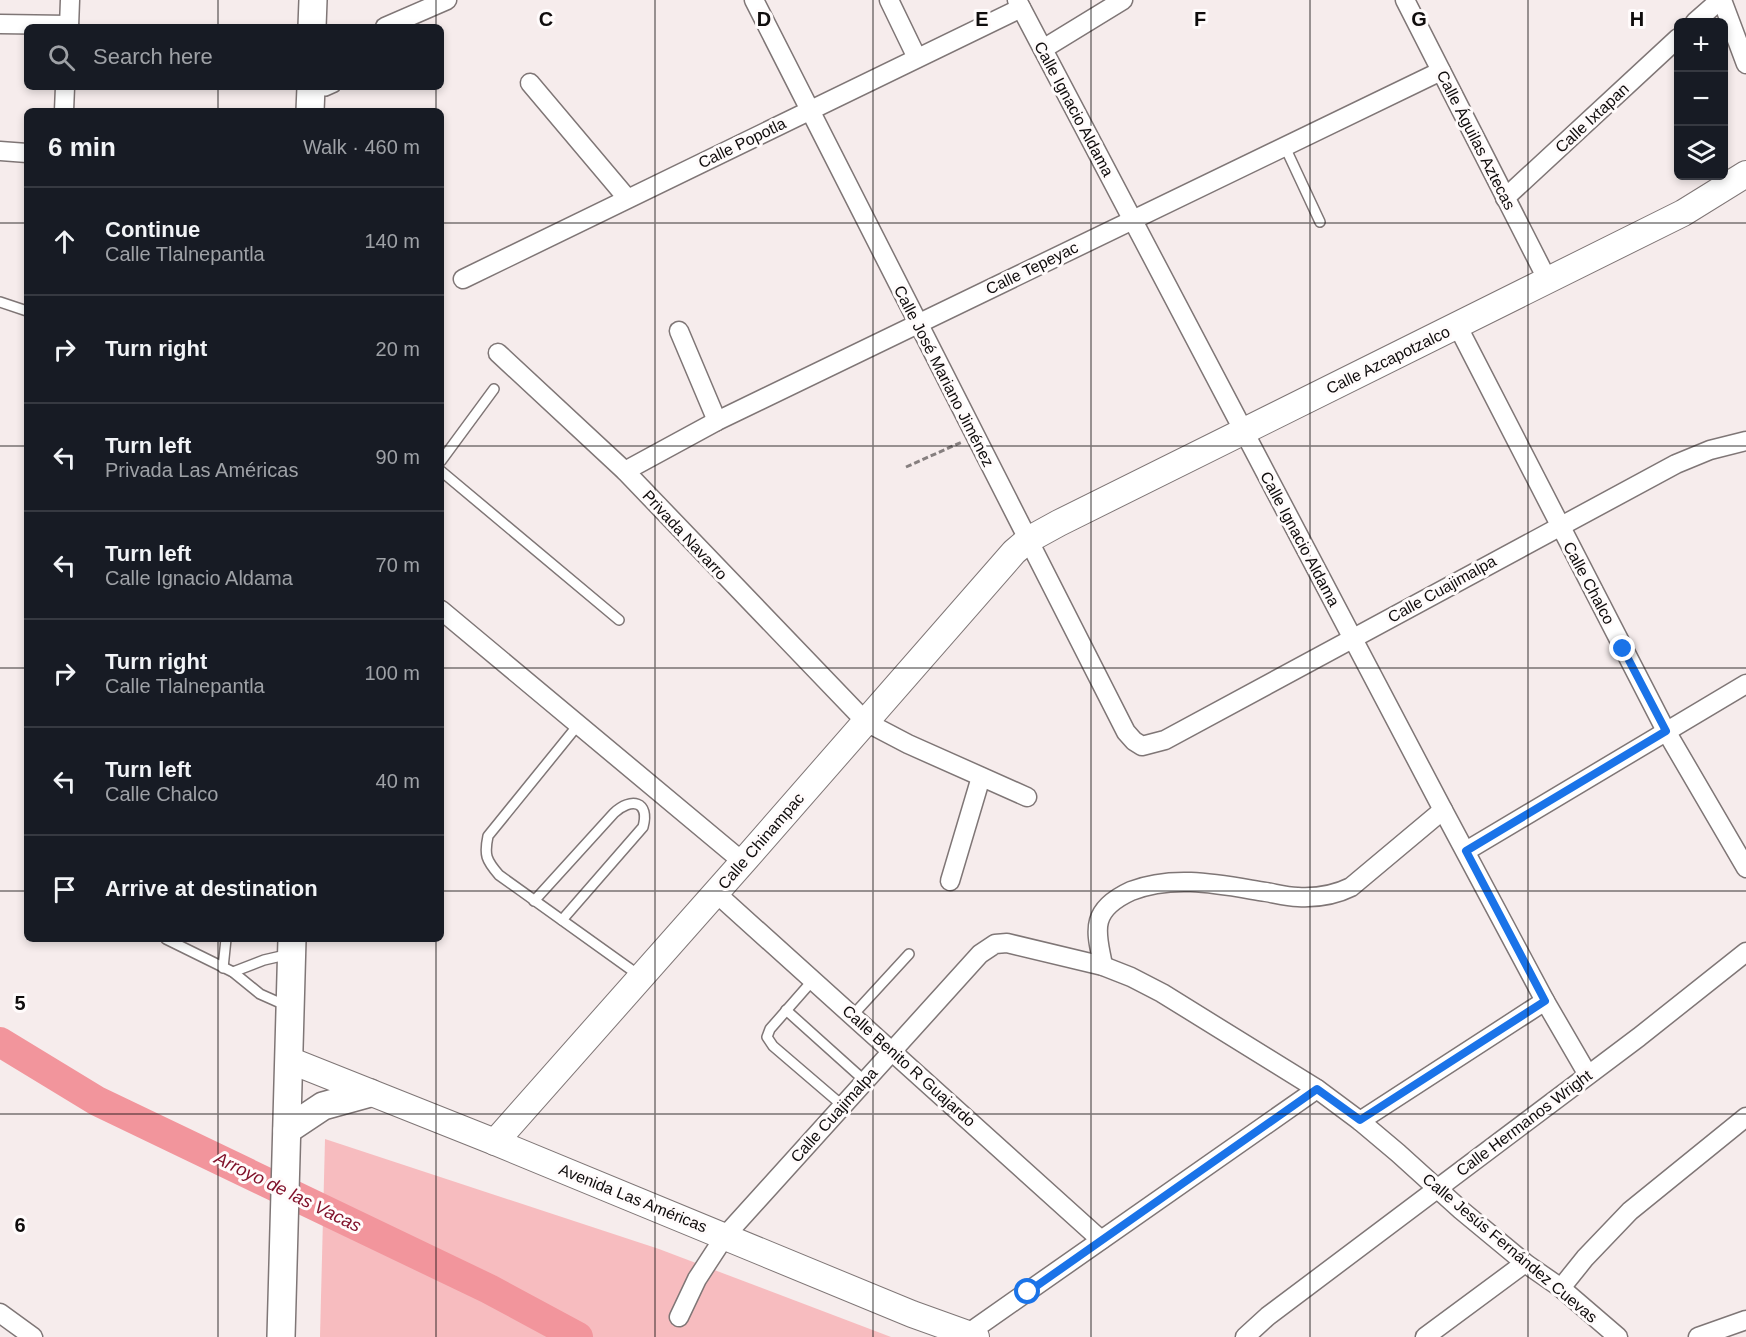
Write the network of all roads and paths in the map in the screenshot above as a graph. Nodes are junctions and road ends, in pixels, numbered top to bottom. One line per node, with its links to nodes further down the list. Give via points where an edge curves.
1 (70, 0): 12 (street)
2 (313, 0): 13 (main road)
3 (447, 0): 14 (street)
4 (753, 0): 24 (street, Calle José Mariano Jiménez)
5 (889, 0): 18 (street)
6 (1123, 0): 17 (street)
7 (1721, 0): 10 (street); 19 (street)
8 (1408, 2): 20 (street, Calle Águilas Aztecas)
9 (1019, 4): 17 (street, Calle Ignacio Aldama); 18 (street, Calle Popotla)
10 (1700, 18)
11 (0, 24): 15 (street)
12 (69, 24)
13 (312, 24)
14 (392, 24)
15 (24, 25)
16 (1674, 42): 30 (street, Calle Ixtapan)
17 (1044, 50): 31 (street, Calle Ignacio Aldama)
18 (917, 58): 24 (street, Calle Popotla)
19 (1746, 64)
20 (1441, 71): 25 (street, Calle Tepeyac); 30 (street, Calle Águilas Aztecas)
21 (530, 83): 29 (street)
22 (66, 90): 23 (street)
23 (64, 108)
24 (810, 110): 29 (street, Calle Popotla); 37 (street, Calle José Mariano Jiménez)
25 (1285, 147): 31 (street, Calle Tepeyac); 32 (lane)
26 (0, 151): 27 (street)
27 (24, 153)
28 (1746, 174): 34 (street, Calle Azcapotzalco, via 1683,213)
29 (627, 198): 33 (street, Calle Popotla)
30 (1505, 198): 34 (street, Calle Águilas Aztecas)
31 (1132, 220): 37 (street, Calle Tepeyac); 43 (street, Calle Ignacio Aldama)
32 (1320, 222)
33 (463, 279)
34 (1548, 281): 38 (street, Calle Azcapotzalco)
35 (0, 302): 36 (lane)
36 (24, 310)
37 (918, 323): 42 (street, Calle Tepeyac); 44 (street, Calle José Mariano Jiménez)
38 (1457, 325): 43 (street, Calle Azcapotzalco); 50 (street, Calle Chalco)
39 (679, 331): 42 (street)
40 (498, 353): 48 (street, Privada Navarro)
41 (494, 389): 46 (lane)
42 (717, 421): 48 (street, Calle Tepeyac)
43 (1243, 432): 51 (street, Calle Azcapotzalco); 54 (street, Calle Ignacio Aldama)
44 (974, 436): 47 (path); 51 (street, Calle José Mariano Jiménez)
45 (1746, 441): 50 (street, Calle Cuajimalpa, via 1676,464)
46 (444, 457)
47 (906, 467)
48 (625, 471): 56 (street, Privada Navarro)
49 (444, 474): 53 (lane)
50 (1559, 526): 54 (street, Calle Cuajimalpa); 58 (street, Calle Chalco)
51 (1028, 540): 56 (street, Calle Chinampac); 59 (street, Calle José Mariano Jiménez, via 1126,732)
52 (444, 612): 57 (street)
53 (619, 620)
54 (1353, 638): 59 (street, Calle Cuajimalpa, via 1165,740); 62 (street, Calle Ignacio Aldama)
55 (1746, 684): 58 (street)
56 (866, 722): 60 (street); 64 (street, Calle Chinampac)
57 (578, 724): 64 (street); 68 (lane, via 488,836 485,851 489,863 499,876)
58 (1666, 731): 63 (street); 65 (street, Calle Chalco)
59 (1142, 746)
60 (981, 777): 61 (street); 66 (street)
61 (1028, 797)
62 (1443, 810): 63 (street, Calle Ignacio Aldama); 76 (street, via 1351,887 1336,894 1295,897 1208,883 1172,882 1153,883 1118,896 1099,920)
63 (1466, 851): 80 (street, Calle Ignacio Aldama)
64 (743, 862): 67 (street, Calle Chinampac)
65 (1746, 868)
66 (950, 881)
67 (716, 892): 78 (street, Calle Chinampac); 79 (street, Calle Benito R Guajardo)
68 (534, 901): 69 (lane); 69 (lane, via 614,813 622,806 637,803 646,818 643,827)
69 (561, 920): 78 (lane)
70 (177, 942): 77 (lane)
71 (226, 942): 77 (lane)
72 (995, 944): 76 (street, Calle Jesús Fernández Cuevas, via 1007,943); 84 (street, Calle Cuajimalpa, via 980,954)
73 (291, 946): 77 (lane, via 264,960); 81 (main road)
74 (1746, 952): 86 (street, Calle Hermanos Wright)
75 (909, 954): 83 (lane)
76 (1103, 966): 88 (street, Calle Jesús Fernández Cuevas, via 1162,993)
77 (228, 970): 81 (lane, via 260,994)
78 (641, 977): 94 (street, Calle Chinampac)
79 (813, 980): 82 (lane); 83 (street, Calle Benito R Guajardo)
80 (1545, 1001): 86 (street, Calle Ignacio Aldama); 92 (street)
81 (290, 1008): 85 (main road)
82 (786, 1010): 87 (lane); 90 (lane, via 767,1033 770,1042)
83 (852, 1016): 84 (street, Calle Benito R Guajardo)
84 (892, 1051): 87 (street, Calle Cuajimalpa); 97 (street, Calle Benito R Guajardo)
85 (289, 1060): 89 (street, Avenida Las Américas); 93 (main road)
86 (1588, 1075): 95 (street, Calle Hermanos Wright)
87 (865, 1081): 90 (street, Calle Cuajimalpa)
88 (1317, 1089): 92 (street, Calle Jesús Fernández Cuevas); 97 (street)
89 (370, 1093): 93 (main road, via 323,1106); 94 (street, Avenida Las Américas)
90 (843, 1106): 96 (street, Calle Cuajimalpa)
91 (1746, 1118): 99 (street, via 1630,1211)
92 (1360, 1120): 95 (street, Calle Jesús Fernández Cuevas)
93 (287, 1130): 105 (main road)
94 (495, 1142): 96 (street, Avenida Las Américas)
95 (1436, 1188): 98 (street, Calle Jesús Fernández Cuevas); 106 (street, Calle Hermanos Wright)
96 (725, 1236): 101 (street, Calle Cuajimalpa, via 701,1271); 103 (street, Avenida Las Américas)
97 (1101, 1240): 103 (street)
98 (1524, 1263): 99 (street, Calle Jesús Fernández Cuevas); 107 (street)
99 (1561, 1288): 108 (street, Calle Jesús Fernández Cuevas)
100 (0, 1313): 104 (street)
101 (679, 1317)
102 (1746, 1320): 109 (street)
103 (971, 1336)
104 (33, 1337)
105 (281, 1337)
106 (1245, 1337)
107 (1425, 1337)
108 (1618, 1337)
109 (1698, 1337)

